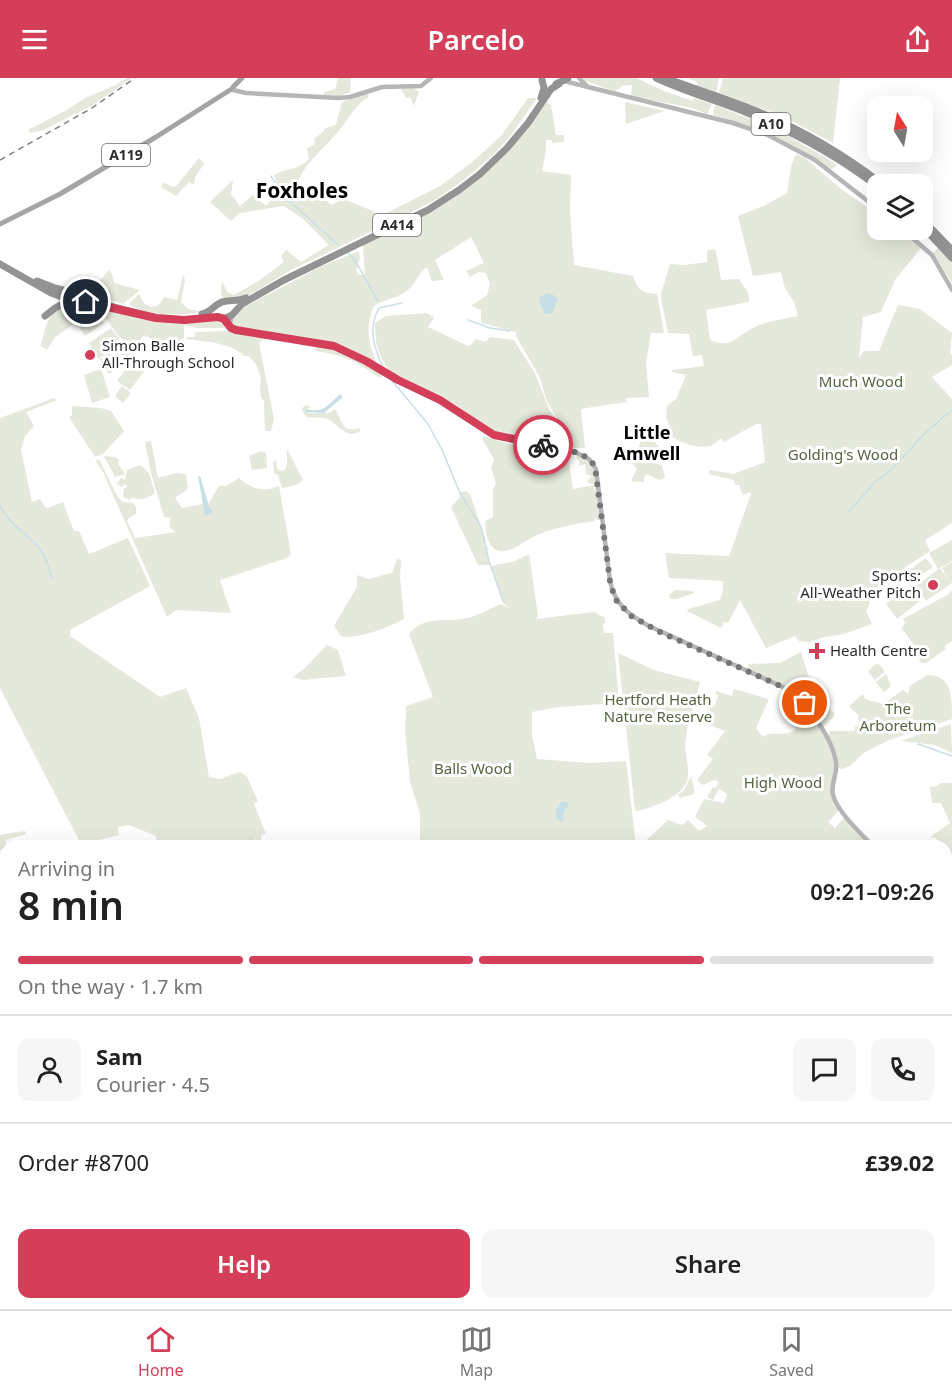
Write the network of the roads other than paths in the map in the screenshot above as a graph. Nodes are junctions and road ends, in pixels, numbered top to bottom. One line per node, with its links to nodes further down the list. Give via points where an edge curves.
1 (243, 78): 11 (main road, A119)
2 (430, 78): 11 (main road, via 339,98)
3 (579, 78): 10 (main road)
4 (648, 78): 12 (highway)
5 (656, 78): 12 (highway, A10)
6 (666, 78): 12 (highway, A10)
7 (672, 78): 12 (highway)
8 (541, 79): 9 (highway, via 553,84); 27 (highway, A414, via 543,93 518,130 489,162 456,189 247,298)
9 (564, 81): 10 (main road); 31 (highway, A414, via 548,93 507,148 459,190 428,210 284,280)
10 (589, 87): 15 (main road, via 733,123 777,139 815,160)
11 (232, 89): 16 (main road, A119, via 60,194)
12 (687, 89): 13 (highway, A10, via 749,108 809,136); 14 (highway, A10, via 779,128)
13 (868, 174)
14 (867, 180)
15 (867, 200)
16 (0, 224)
17 (933, 230): 20 (highway)
18 (933, 238): 21 (highway)
19 (915, 240): 24 (main road, via 932,255)
20 (952, 250)
21 (952, 258)
22 (0, 263): 23 (highway); 26 (highway)
23 (33, 282): 25 (highway); 26 (highway, via 51,293)
24 (952, 290)
25 (37, 291)
26 (71, 296): 29 (highway); 30 (highway, via 166,316 201,315); 33 (highway, via 156,318)
27 (231, 302): 30 (highway, via 220,303); 31 (highway)
28 (44, 307): 29 (highway)
29 (55, 308): 32 (highway)
30 (214, 309): 33 (highway)
31 (233, 313): 33 (highway); 34 (main road)
32 (45, 316)
33 (221, 318): 34 (main road)
34 (229, 325): 35 (main road, via 244,332 334,346 440,400 494,435 589,459 596,470 610,581 619,604 649,626 793,693 805,703 836,760 833,796)
35 (868, 840)

